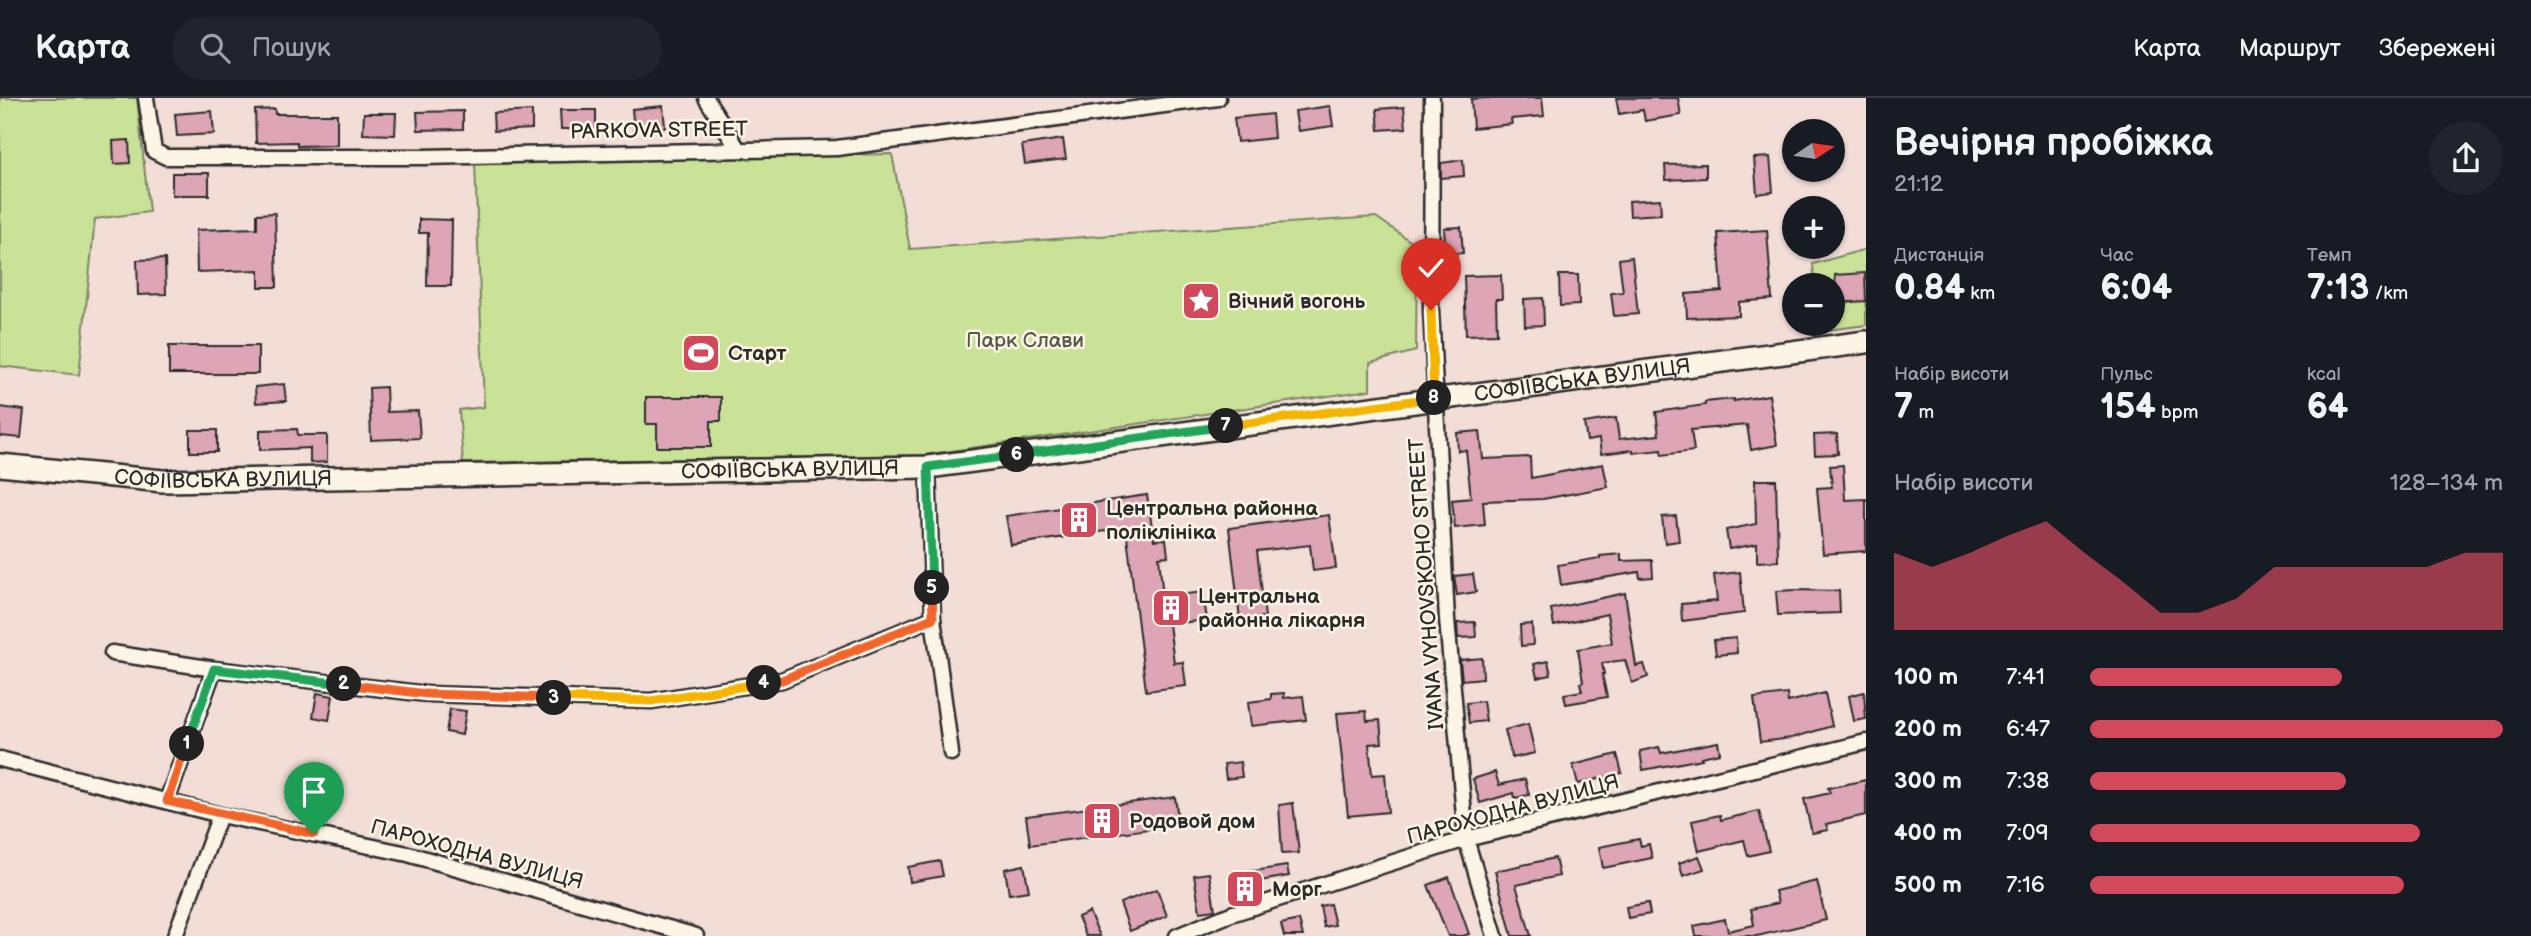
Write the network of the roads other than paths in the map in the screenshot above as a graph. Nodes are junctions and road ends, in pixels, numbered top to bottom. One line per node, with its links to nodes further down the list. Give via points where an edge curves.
1 (146, 98): 5 (street, PARKOVA STREET, via 154,151 166,157 423,157)
2 (706, 98): 5 (street)
3 (1218, 98): 5 (street, PARKOVA STREET, via 836,148)
4 (1432, 98): 7 (street, IVANA VYHOVSKOHO STREET)
5 (737, 149)
6 (1866, 342): 7 (street, СОФІЇВСЬКА ВУЛИЦЯ)
7 (1434, 399): 9 (street, СОФІЇВСЬКА ВУЛИЦЯ); 18 (street, IVANA VYHOVSKOHO STREET)
8 (0, 465): 9 (street, СОФІЇВСЬКА ВУЛИЦЯ, via 163,481)
9 (928, 467): 10 (street)
10 (933, 618): 12 (street, via 782,680 651,701 427,694); 14 (street)
11 (112, 653): 12 (street)
12 (214, 669): 16 (street)
13 (1866, 742): 18 (street, ПАРОХОДНА ВУЛИЦЯ)
14 (951, 752)
15 (0, 759): 16 (street, ПАРОХОДНА ВУЛИЦЯ)
16 (167, 801): 17 (street, ПАРОХОДНА ВУЛИЦЯ)
17 (220, 815): 19 (street); 20 (street, ПАРОХОДНА ВУЛИЦЯ, via 408,854)
18 (1466, 839): 21 (street, ПАРОХОДНА ВУЛИЦЯ, via 1231,914); 22 (street, IVANA VYHOVSKOHO STREET)
19 (175, 936)
20 (696, 936)
21 (1177, 936)
22 (1495, 936)

